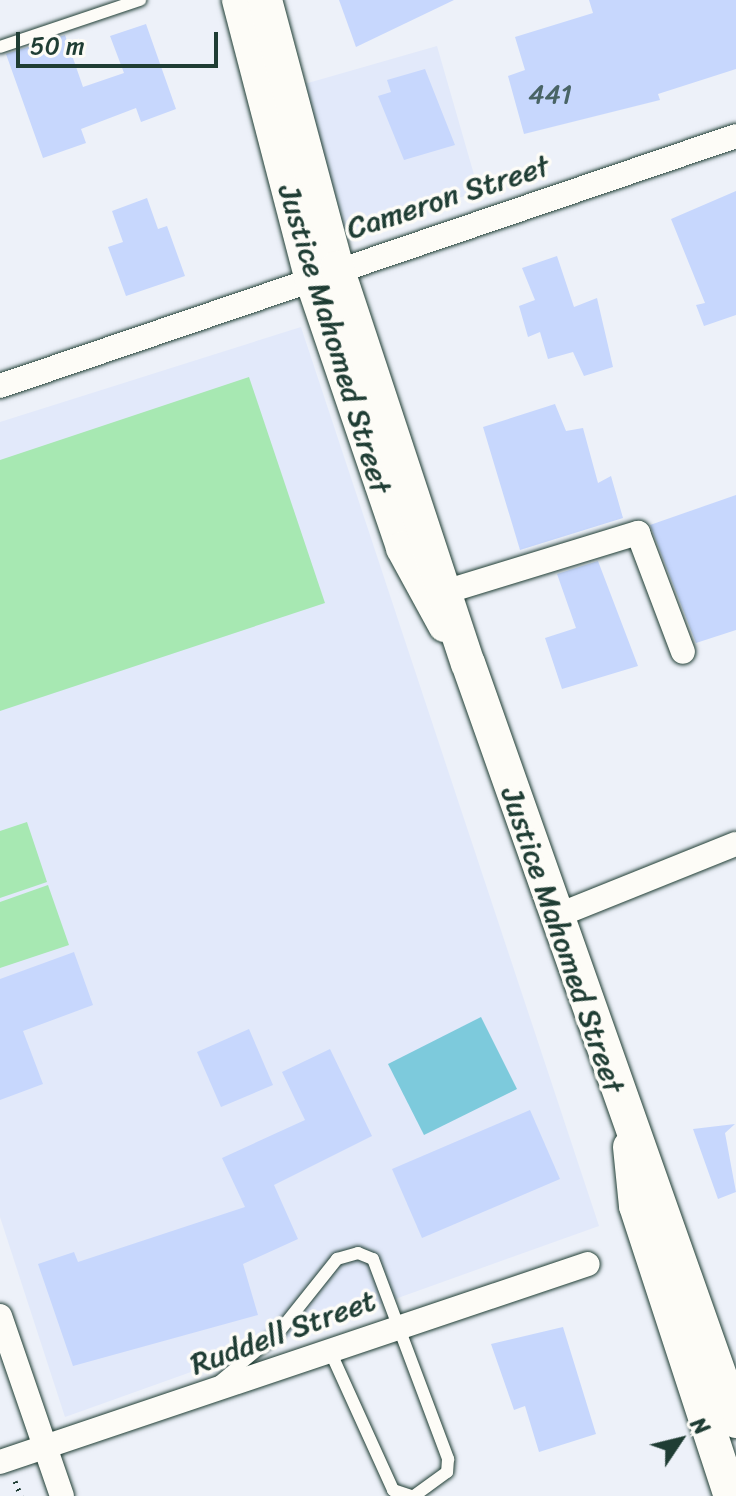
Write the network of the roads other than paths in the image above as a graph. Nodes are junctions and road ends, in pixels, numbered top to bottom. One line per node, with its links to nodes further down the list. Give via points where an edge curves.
1 (140, 0): 4 (lane)
2 (239, 0): 6 (main road, Justice Mahomed Street)
3 (265, 0): 6 (main road, Justice Mahomed Street)
4 (0, 47)
5 (736, 136): 6 (street, Cameron Street)
6 (324, 273): 7 (street, Cameron Street); 8 (main road, Justice Mahomed Street); 10 (main road, Justice Mahomed Street, via 403,548)
7 (0, 386)
8 (448, 591): 9 (street, via 638,533); 10 (main road, Justice Mahomed Street)
9 (683, 652)
10 (468, 663): 12 (main road, Justice Mahomed Street)
11 (736, 844): 12 (street)
12 (554, 917): 13 (main road, Justice Mahomed Street)
13 (628, 1126): 19 (main road, Justice Mahomed Street, via 656,1181); 24 (main road, Justice Mahomed Street, via 636,1206)
14 (588, 1264): 16 (street, Ruddell Street)
15 (0, 1316): 20 (street)
16 (398, 1325): 17 (street, Ruddell Street); 18 (lane, via 379,1267 367,1255 347,1255 278,1333); 23 (lane, via 448,1459 447,1472)
17 (330, 1351): 18 (street, Ruddell Street); 23 (lane, via 393,1490)
18 (204, 1395): 20 (street, Ruddell Street)
19 (736, 1421)
20 (48, 1448): 21 (street, Ruddell Street); 22 (street)
21 (0, 1462)
22 (62, 1496)
23 (413, 1496)
24 (731, 1496)

